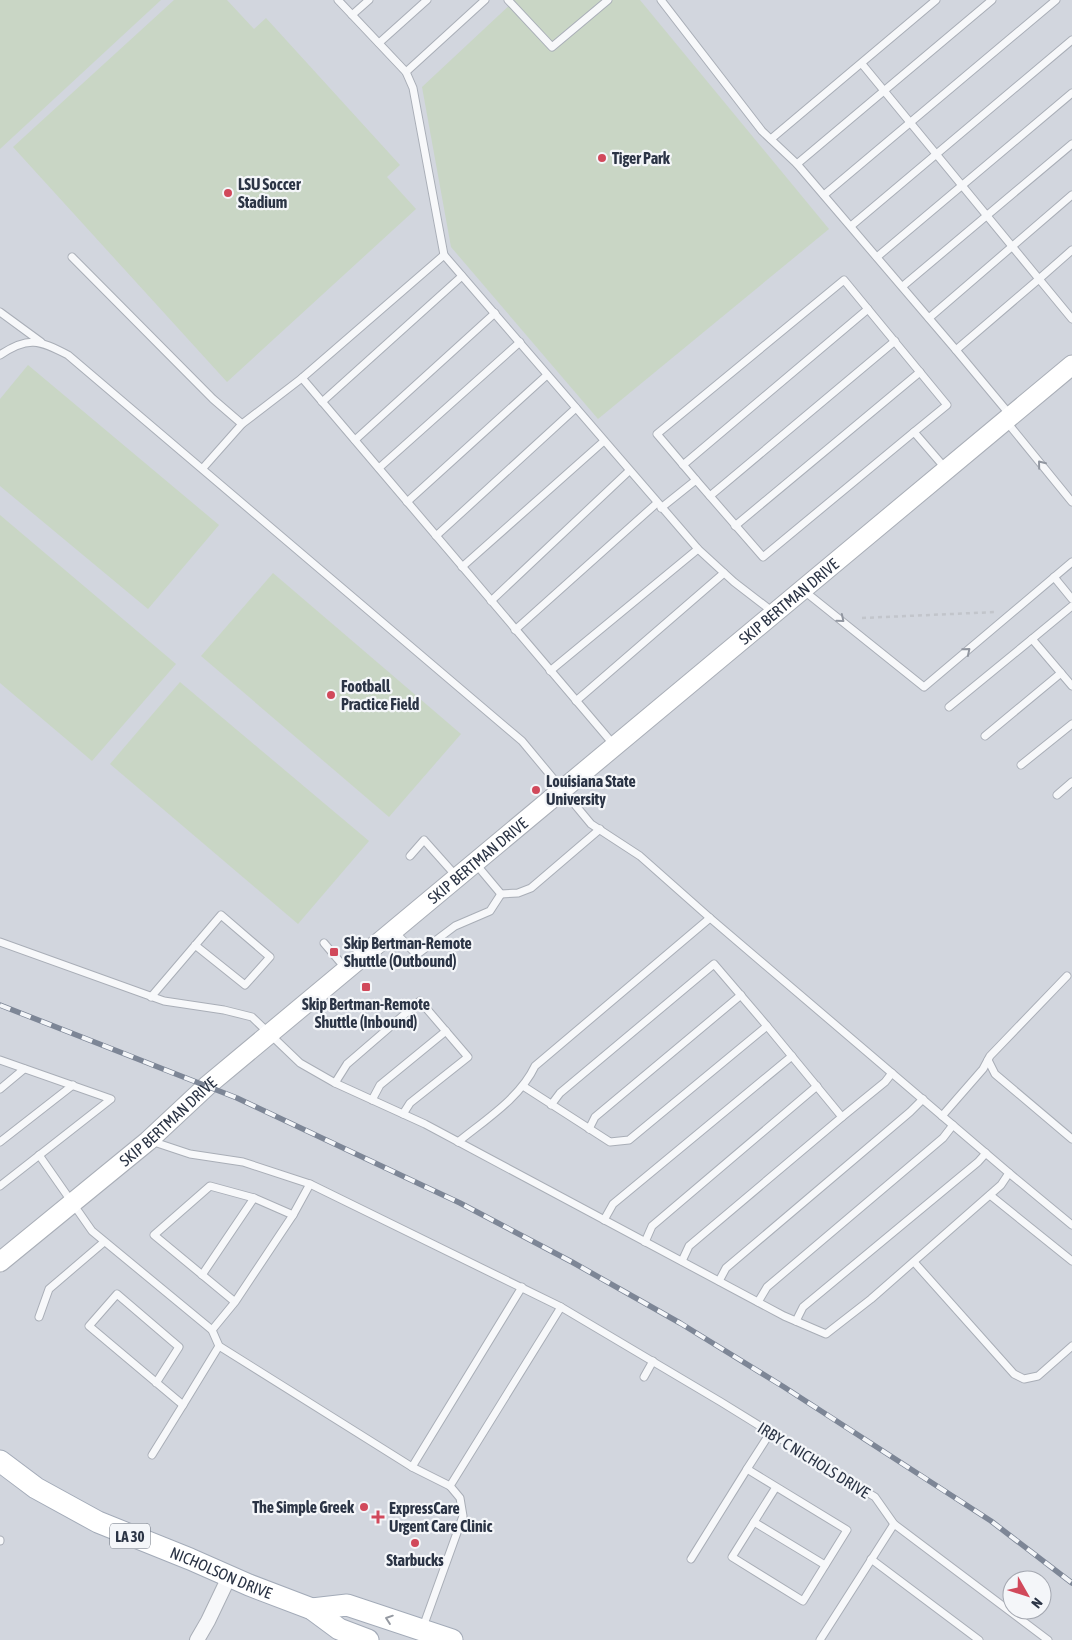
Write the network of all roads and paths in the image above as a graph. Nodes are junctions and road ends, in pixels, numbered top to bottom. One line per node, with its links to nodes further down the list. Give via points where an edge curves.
1 (338, 0): 11 (lane)
2 (369, 0): 11 (lane)
3 (427, 0): 13 (lane)
4 (485, 0): 15 (lane)
5 (508, 0): 6 (lane, via 552,47)
6 (608, 0)
7 (661, 0): 19 (lane, via 736,99)
8 (936, 0): 14 (lane)
9 (992, 0): 16 (lane)
10 (1056, 0): 18 (lane)
11 (352, 15): 13 (lane)
12 (1072, 40): 21 (lane)
13 (379, 44): 15 (lane)
14 (862, 64): 16 (lane); 19 (lane)
15 (406, 72): 30 (lane, via 413,88)
16 (884, 90): 18 (lane); 22 (lane)
17 (1072, 93): 23 (lane)
18 (911, 123): 21 (lane); 24 (lane)
19 (771, 139): 22 (lane)
20 (1072, 144): 26 (lane)
21 (936, 154): 23 (lane); 27 (lane)
22 (797, 164): 24 (lane)
23 (962, 185): 26 (lane); 32 (lane)
24 (824, 194): 27 (lane)
25 (1072, 195): 28 (lane)
26 (987, 215): 28 (lane); 35 (lane)
27 (851, 226): 32 (lane)
28 (1012, 246): 34 (lane); 39 (lane)
29 (1072, 250): 34 (lane)
30 (444, 255): 33 (lane); 49 (lane)
31 (72, 257): 53 (lane)
32 (878, 257): 35 (lane)
33 (462, 276): 38 (lane); 50 (lane)
34 (1039, 279): 40 (lane); 44 (lane)
35 (903, 286): 39 (lane)
36 (868, 309): 41 (lane); 57 (lane); 57 (lane, via 844,280 658,434)
37 (0, 312): 42 (lane)
38 (494, 314): 43 (lane); 55 (lane)
39 (929, 318): 44 (lane)
40 (1072, 319)
41 (895, 341): 47 (lane); 63 (lane)
42 (42, 342): 45 (lane, via 21,343); 58 (lane, via 68,354)
43 (520, 342): 48 (lane); 59 (lane)
44 (956, 350): 52 (lane)
45 (0, 355)
46 (1072, 365): 52 (street, SKIP BERTMAN DRIVE)
47 (920, 372): 54 (lane, via 947,405); 67 (lane)
48 (547, 375): 51 (lane); 64 (lane)
49 (302, 378): 50 (lane); 53 (lane)
50 (322, 402): 55 (lane)
51 (576, 408): 56 (lane); 68 (lane)
52 (1008, 418): 60 (street, SKIP BERTMAN DRIVE); 65 (lane, one-way to 52)
53 (242, 424): 58 (lane)
54 (914, 432): 60 (lane); 67 (lane, via 763,557)
55 (354, 440): 59 (lane)
56 (604, 441): 61 (lane); 71 (lane)
57 (683, 465): 62 (lane)
58 (203, 468): 93 (lane, via 522,741)
59 (379, 468): 64 (lane)
60 (946, 470): 74 (street, SKIP BERTMAN DRIVE)
61 (630, 471): 66 (lane); 76 (lane)
62 (696, 480): 63 (lane); 66 (lane)
63 (710, 496): 67 (lane)
64 (407, 502): 68 (lane)
65 (1072, 502)
66 (659, 505): 69 (lane); 81 (lane)
67 (735, 526)
68 (436, 536): 71 (lane)
69 (698, 549): 72 (lane); 83 (lane)
70 (1072, 562): 73 (lane)
71 (462, 567): 76 (lane)
72 (724, 573): 79 (lane); 86 (lane)
73 (1054, 577): 74 (lane, one-way to 73, via 924,687); 75 (lane)
74 (803, 589): 79 (street, SKIP BERTMAN DRIVE)
75 (1072, 599)
76 (491, 601): 81 (lane)
77 (1072, 606): 82 (lane)
78 (998, 612): 80 (path)
79 (774, 613): 90 (street, SKIP BERTMAN DRIVE)
80 (862, 618)
81 (515, 630): 83 (lane)
82 (1032, 639): 84 (lane); 87 (lane)
83 (550, 672): 86 (lane)
84 (1061, 673): 85 (lane); 89 (lane)
85 (1072, 686)
86 (576, 701): 90 (lane)
87 (949, 707)
88 (1072, 724): 91 (lane)
89 (985, 736)
90 (615, 746): 93 (street, SKIP BERTMAN DRIVE)
91 (1021, 765)
92 (1072, 782): 94 (lane)
93 (563, 789): 95 (lane, via 591,824); 97 (street, SKIP BERTMAN DRIVE)
94 (1058, 795)
95 (600, 829): 99 (lane, via 531,888); 100 (lane, via 640,856)
96 (410, 856): 98 (lane, via 424,840)
97 (474, 863): 98 (street, SKIP BERTMAN DRIVE); 99 (lane)
98 (457, 878): 101 (street, SKIP BERTMAN DRIVE)
99 (501, 894): 101 (lane, via 490,912 455,926 419,953 414,952)
100 (710, 918): 116 (lane); 119 (lane, via 535,1066)
101 (394, 930): 105 (street, SKIP BERTMAN DRIVE)
102 (0, 942): 108 (lane)
103 (324, 943): 105 (lane)
104 (195, 945): 104 (lane, via 221,915 270,957 245,985); 108 (lane)
105 (346, 970): 111 (street, SKIP BERTMAN DRIVE)
106 (1067, 976): 114 (lane)
107 (740, 995): 109 (lane); 124 (lane, via 714,964 560,1093); 129 (lane, via 595,1117)
108 (151, 996): 111 (lane, via 252,1017)
109 (767, 1026): 112 (lane); 129 (lane, via 629,1140 610,1142)
110 (446, 1031): 117 (lane, via 420,1001 346,1064); 123 (lane, via 380,1085); 125 (lane, via 468,1057 410,1103)
111 (268, 1034): 117 (lane, via 300,1063); 131 (street, SKIP BERTMAN DRIVE)
112 (792, 1056): 120 (lane); 143 (lane, via 613,1204)
113 (0, 1060): 115 (lane)
114 (988, 1060): 126 (lane); 130 (lane, via 995,1074)
115 (24, 1069): 118 (lane); 121 (lane)
116 (892, 1072): 122 (lane); 127 (lane, via 885,1082)
117 (335, 1083): 123 (lane)
118 (73, 1085): 132 (lane); 135 (lane, via 111,1099)
119 (523, 1086): 124 (lane); 133 (lane)
120 (817, 1086): 127 (lane); 146 (lane, via 652,1226)
121 (0, 1089)
122 (923, 1099): 126 (lane); 152 (lane, via 726,1268)
123 (372, 1100): 125 (lane)
124 (550, 1105): 129 (lane)
125 (403, 1114): 133 (lane)
126 (942, 1116): 128 (lane)
127 (842, 1117): 147 (lane, via 689,1246)
128 (954, 1125): 134 (lane); 155 (lane, via 943,1138 767,1287)
129 (589, 1129)
130 (1072, 1139)
131 (148, 1140): 137 (lane, IRBY C NICHOLS DRIVE, via 190,1154 243,1162); 141 (street, SKIP BERTMAN DRIVE)
132 (0, 1142)
133 (458, 1142): 143 (lane)
134 (986, 1153): 136 (lane); 158 (lane, via 803,1307)
135 (39, 1155): 138 (lane); 141 (lane)
136 (1009, 1173): 139 (lane, via 1002,1185); 144 (lane)
137 (310, 1184): 142 (lane); 153 (lane, IRBY C NICHOLS DRIVE)
138 (0, 1186)
139 (990, 1195): 148 (lane); 150 (lane)
140 (254, 1198): 142 (lane); 151 (lane); 151 (lane, via 210,1186 154,1235)
141 (71, 1202): 145 (lane); 149 (street, SKIP BERTMAN DRIVE)
142 (293, 1215): 154 (lane)
143 (604, 1220): 146 (lane)
144 (1072, 1225)
145 (104, 1242): 157 (lane, via 48,1289); 159 (lane)
146 (645, 1242): 147 (lane)
147 (682, 1261): 152 (lane)
148 (1072, 1261)
149 (0, 1262)
150 (914, 1262): 158 (lane, via 826,1334); 161 (lane, via 1014,1374 1024,1380 1038,1376)
151 (202, 1275): 154 (lane)
152 (719, 1281): 155 (lane)
153 (522, 1287): 156 (lane, IRBY C NICHOLS DRIVE); 169 (lane)
154 (235, 1302): 159 (lane)
155 (758, 1302): 158 (lane)
156 (561, 1307): 162 (lane, IRBY C NICHOLS DRIVE); 171 (lane)
157 (39, 1317)
158 (796, 1321)
159 (212, 1330): 160 (lane)
160 (219, 1346): 165 (lane); 169 (lane)
161 (1072, 1346)
162 (653, 1361): 163 (lane); 166 (lane, IRBY C NICHOLS DRIVE)
163 (644, 1377)
164 (156, 1383): 164 (lane, via 89,1326 117,1294 179,1347); 165 (lane)
165 (183, 1405): 167 (lane)
166 (770, 1432): 170 (lane); 174 (lane, IRBY C NICHOLS DRIVE, via 875,1497)
167 (152, 1454)
168 (0, 1461): 178 (main road, NICHOLSON DRIVE / LA 30, via 36,1488 89,1518)
169 (412, 1467): 171 (lane)
170 (747, 1469): 172 (lane); 175 (lane)
171 (450, 1486): 180 (lane, via 460,1498 462,1516)
172 (776, 1487): 173 (lane); 177 (lane, via 847,1530)
173 (754, 1522): 177 (lane); 177 (lane, via 732,1557 803,1601)
174 (894, 1524): 176 (lane); 186 (lane, IRBY C NICHOLS DRIVE)
175 (691, 1559)
176 (871, 1559): 184 (lane); 185 (lane)
177 (825, 1565)
178 (229, 1577): 179 (main road, NICHOLSON DRIVE / LA 30); 181 (street)
179 (312, 1609): 180 (main road, NICHOLSON DRIVE / LA 30, one-way to 179, via 347,1605); 182 (main road, NICHOLSON DRIVE / LA 30, via 339,1629)
180 (422, 1630): 183 (main road, NICHOLSON DRIVE / LA 30)
181 (197, 1640)
182 (368, 1640)
183 (452, 1640)
184 (820, 1640)
185 (980, 1640)
186 (1048, 1640)

